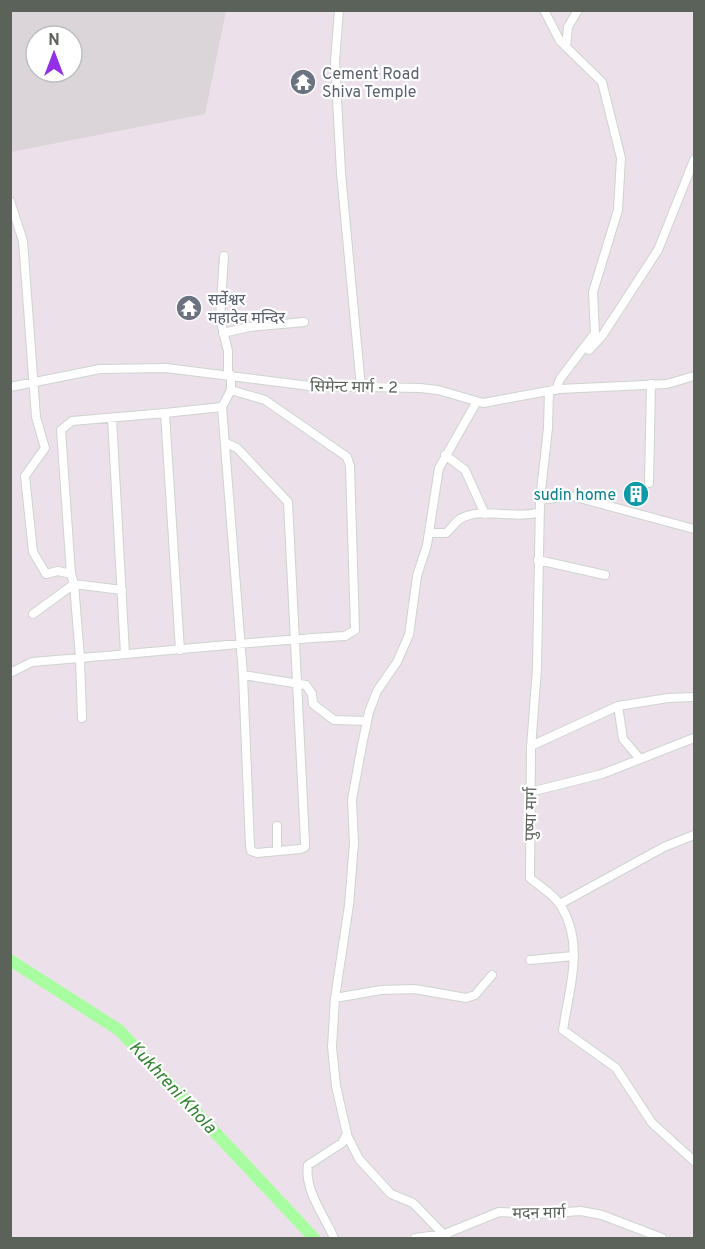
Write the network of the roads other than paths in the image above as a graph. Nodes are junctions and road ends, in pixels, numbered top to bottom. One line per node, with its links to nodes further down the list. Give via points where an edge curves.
1 (339, 10): 16 (street, via 335,61 341,173)
2 (544, 10): 4 (street)
3 (578, 10): 4 (street, via 568,27)
4 (566, 47): 10 (street, via 602,82 621,166 618,210 593,292 595,333)
5 (694, 160): 10 (street, via 663,240 646,271 602,336 580,362)
6 (10, 201): 13 (street, via 23,241)
7 (224, 256): 9 (street, via 220,319)
8 (304, 322): 9 (street)
9 (223, 333): 11 (street)
10 (572, 364): 18 (street)
11 (230, 375): 13 (street, सिमेन्ट मार्ग - 2, via 166,368 100,369); 16 (street, सिमेन्ट मार्ग - 2, via 310,386); 17 (street)
12 (694, 376): 14 (street, सिमेन्ट मार्ग - 2)
13 (36, 382): 15 (street, सिमेन्ट मार्ग - 2); 32 (street, via 36,417 45,448 25,476 33,552 46,574)
14 (651, 384): 18 (street, सिमेन्ट मार्ग - 2); 25 (street)
15 (10, 387)
16 (361, 387): 19 (street, सिमेन्ट मार्ग - 2, via 438,390)
17 (231, 390): 20 (street); 37 (street, via 265,400 347,457 350,466 355,630 345,636)
18 (552, 391): 19 (street, सिमेन्ट मार्ग - 2); 26 (street, पुष्पा मार्ग)
19 (476, 403): 24 (street)
20 (222, 407): 21 (street); 23 (street)
21 (165, 413): 22 (street); 39 (street)
22 (112, 418): 32 (street, via 72,421 61,430); 35 (street)
23 (226, 443): 37 (street, via 237,448 288,502); 38 (street)
24 (446, 455): 28 (street, via 465,470); 30 (street, via 439,468)
25 (650, 483)
26 (540, 500): 27 (street, पुष्पा मार्ग); 29 (street, via 572,496)
27 (540, 512): 28 (street, via 516,516); 31 (street, पुष्पा मार्ग)
28 (484, 514): 30 (street, via 460,519 446,533)
29 (694, 528)
30 (429, 533): 48 (street, via 417,576 409,635 377,691)
31 (538, 560): 33 (street); 50 (street, पुष्पा मार्ग, via 537,668)
32 (71, 574): 34 (street)
33 (605, 575)
34 (74, 584): 35 (street); 36 (street); 41 (street)
35 (122, 590): 40 (street)
36 (33, 614)
37 (294, 639): 38 (street); 44 (street)
38 (239, 643): 39 (street); 43 (street)
39 (180, 650): 40 (street)
40 (124, 654): 41 (street)
41 (80, 658): 42 (street, via 32,662); 47 (street)
42 (10, 673)
43 (243, 675): 44 (street); 55 (street, via 250,846 257,853)
44 (297, 683): 48 (street, via 306,685 313,704 334,720); 55 (street, via 305,847)
45 (694, 697): 46 (street)
46 (618, 706): 50 (street); 51 (street, via 623,739)
47 (82, 718)
48 (367, 722): 60 (street, via 352,800 354,843 349,905)
49 (694, 738): 51 (street)
50 (531, 746): 52 (street, पुष्पा मार्ग)
51 (640, 759): 52 (street, via 602,774)
52 (530, 792): 56 (street, पुष्पा मार्ग, via 530,878)
53 (277, 826): 55 (street)
54 (694, 835): 56 (street, via 664,847)
55 (277, 851)
56 (560, 904): 57 (street, पुष्पा मार्ग, via 573,930)
57 (574, 956): 58 (street); 62 (street, पुष्पा मार्ग, via 563,1030 616,1068 652,1123)
58 (530, 960)
59 (492, 975): 60 (street, via 466,998 415,989)
60 (335, 998): 61 (street, via 332,1047)
61 (347, 1135): 63 (street, via 359,1159 391,1194 413,1203); 64 (street, via 342,1143 308,1165 306,1175)
62 (694, 1161)
63 (446, 1236): 65 (street, मदन मार्ग); 66 (street, मदन मार्ग, via 499,1212 581,1210)
64 (333, 1239)
65 (415, 1239)
66 (662, 1239)

